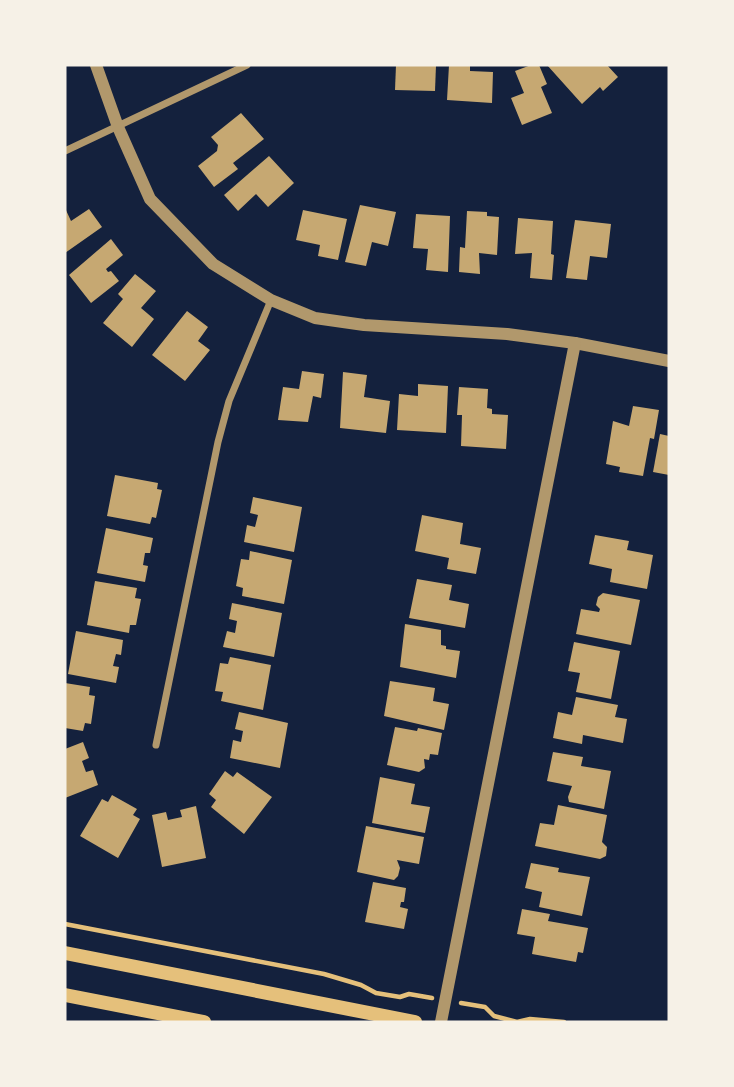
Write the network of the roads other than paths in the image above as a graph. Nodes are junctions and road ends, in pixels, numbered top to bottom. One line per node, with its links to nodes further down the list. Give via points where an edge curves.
1 (96, 65): 3 (street)
2 (247, 65): 3 (street)
3 (118, 127): 4 (street); 5 (street, via 150,199 213,264)
4 (65, 151)
5 (271, 300): 6 (street, via 315,318 364,325); 8 (street, via 229,401)
6 (575, 343): 7 (street); 13 (street)
7 (669, 361)
8 (156, 745)
9 (65, 953): 12 (main road)
10 (65, 995): 11 (main road)
11 (204, 1022)
12 (415, 1022)
13 (441, 1022)

